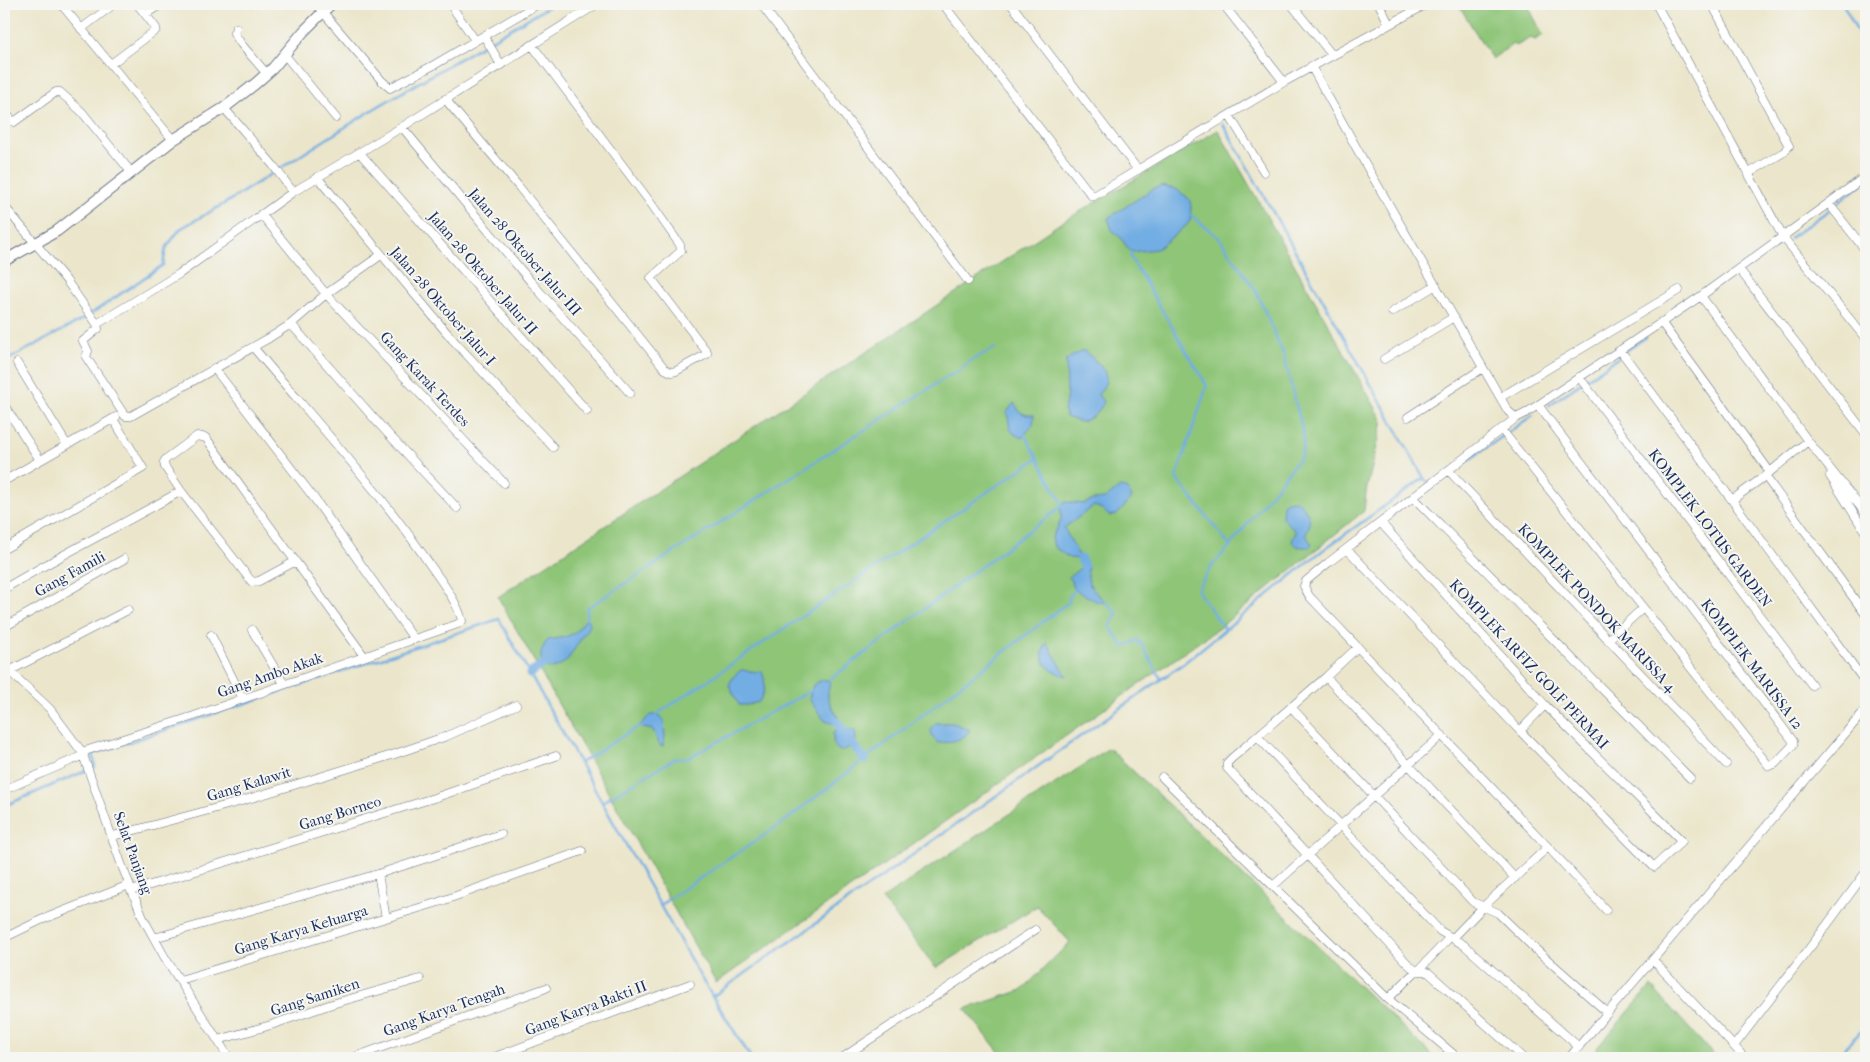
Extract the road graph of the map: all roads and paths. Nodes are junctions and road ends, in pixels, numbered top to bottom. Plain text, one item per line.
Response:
1 (61, 4) edge
2 (137, 4) edge
3 (162, 4) edge
4 (316, 4) edge
5 (331, 4) edge
6 (450, 4) edge
7 (538, 4) edge
8 (597, 4) edge
9 (761, 4) edge
10 (943, 4) edge
11 (1011, 4) edge
12 (1223, 4) edge
13 (1291, 4) edge
14 (1379, 4) edge
15 (1427, 4) edge
16 (1656, 4) edge
17 (1712, 4) edge
18 (110, 6) dead end
19 (323, 12) junction
20 (145, 14) junction
21 (1390, 24) junction
22 (236, 28) dead end
23 (81, 29) junction
24 (485, 38) junction
25 (475, 40) junction
26 (532, 45) junction
27 (284, 54) junction
28 (1332, 55) junction
29 (111, 64) junction
30 (501, 65) junction
31 (1311, 66) junction
32 (267, 74) junction
33 (1284, 82) junction
34 (445, 99) junction
35 (224, 108) junction
36 (4, 112) edge
37 (1228, 115) junction
38 (336, 118) dead end
39 (402, 127) junction
40 (173, 140) junction
41 (359, 152) junction
42 (1138, 170) junction
43 (131, 172) junction
44 (1264, 172) dead end
45 (1749, 173) junction
46 (1866, 176) edge
47 (317, 177) junction
48 (293, 192) junction
49 (1829, 204) junction
50 (4, 206) edge
51 (261, 214) junction
52 (1783, 237) junction
53 (35, 245) junction
54 (1866, 251) edge
55 (381, 255) junction
56 (4, 261) edge
57 (1739, 269) junction
58 (968, 281) dead end
59 (1436, 285) junction
60 (1680, 290) dead end
61 (326, 294) junction
62 (1701, 296) junction
63 (1392, 312) dead end
64 (1454, 317) junction
65 (95, 321) junction
66 (1661, 322) junction
67 (290, 324) junction
68 (1866, 339) edge
69 (253, 347) junction
70 (1620, 350) junction
71 (1384, 359) dead end
72 (17, 363) dead end
73 (214, 368) junction
74 (1483, 368) junction
75 (1579, 377) junction
76 (630, 393) dead end
77 (1501, 397) junction
78 (4, 405) edge
79 (1538, 405) junction
80 (587, 411) dead end
81 (122, 413) junction
82 (1408, 417) dead end
83 (1516, 418) junction
84 (113, 419) junction
85 (1502, 429) junction
86 (1866, 434) edge
87 (1808, 441) junction
88 (67, 444) junction
89 (553, 447) dead end
90 (40, 460) junction
91 (1449, 471) junction
92 (1768, 474) junction
93 (4, 481) edge
94 (504, 483) dead end
95 (181, 491) junction
96 (1414, 498) junction
97 (1732, 500) junction
98 (457, 508) dead end
99 (1866, 514) edge
100 (1381, 523) junction
101 (1866, 532) edge
102 (4, 549) edge
103 (1347, 549) junction
104 (124, 559) dead end
105 (294, 562) junction
106 (4, 589) edge
107 (1643, 608) junction
108 (128, 610) dead end
109 (1866, 615) edge
110 (4, 628) edge
111 (252, 630) dead end
112 (211, 635) dead end
113 (414, 639) junction
114 (1608, 640) junction
115 (1358, 647) junction
116 (364, 656) junction
117 (6, 669) edge
118 (1326, 677) junction
119 (284, 684) junction
120 (1866, 684) edge
121 (1812, 685) dead end
122 (243, 698) junction
123 (516, 705) dead end
124 (1544, 706) junction
125 (1291, 707) junction
126 (1866, 709) edge
127 (1520, 731) junction
128 (1442, 735) junction
129 (1256, 736) junction
130 (83, 753) junction
131 (556, 756) dead end
132 (1726, 764) dead end
133 (1409, 766) junction
134 (1162, 777) dead end
135 (1690, 778) dead end
136 (4, 790) edge
137 (1375, 795) junction
138 (1341, 826) junction
139 (501, 834) dead end
140 (113, 836) junction
141 (1548, 847) junction
142 (582, 852) dead end
143 (1308, 855) junction
144 (1866, 872) edge
145 (378, 874) junction
146 (1515, 878) junction
147 (1273, 886) junction
148 (130, 888) junction
149 (1484, 906) junction
150 (1606, 910) dead end
151 (386, 918) junction
152 (1036, 930) dead end
153 (4, 938) edge
154 (154, 938) junction
155 (1452, 938) junction
156 (1653, 960) junction
157 (1417, 971) junction
158 (420, 979) dead end
159 (180, 980) junction
160 (690, 984) dead end
161 (546, 988) dead end
162 (1388, 999) junction
163 (1608, 1013) junction
164 (218, 1040) junction
165 (1734, 1046) junction
166 (1578, 1047) junction
167 (230, 1058) edge
168 (352, 1058) edge
169 (492, 1058) edge
170 (842, 1058) edge
171 (1458, 1058) edge
172 (1523, 1058) edge
173 (1569, 1058) edge
174 (1745, 1058) edge

1 - 23 street
2 - 20 street
3 - 20 street
4 - 19 street
5 - 19 street
6 - 25 street
7 - 24 street
8 - 26 street
9 - 58 street
10 - 42 street
11 - 42 street
12 - 33 street
13 - 28 street
14 - 21 street
15 - 21 street
16 - 45 street
17 - 45 street
18 - 23 street
19 - 25 street
19 - 27 street
20 - 29 street
21 - 28 street
22 - 32 street
23 - 29 street
24 - 25 street
24 - 30 street
26 - 30 street
26 - 34 street
27 - 32 street
27 - 38 street
28 - 31 street
29 - 40 street
30 - 34 street
31 - 33 street
31 - 59 street
32 - 35 street
33 - 37 street
34 - 39 street
35 - 40 street
35 - 48 street
36 - 43 street
37 - 42 street
37 - 44 street
39 - 41 street
39 - 76 street, Jalan 28 Oktober Jalur III
40 - 43 street
41 - 47 street
41 - 80 street, Jalan 28 Oktober Jalur II
43 - 53 street
45 - 52 street
46 - 49 street
47 - 48 street
47 - 55 street, Jalan 28 Oktober Jalur I
48 - 51 street
49 - 52 street
49 - 54 street
50 - 53 street
51 - 61 street, Gang Karak Terdes
51 - 65 street
52 - 57 street
52 - 68 street
53 - 56 street
53 - 65 street
55 - 61 street
55 - 89 street, Jalan 28 Oktober Jalur I
57 - 62 street
57 - 86 street
59 - 63 street
59 - 64 street
60 - 77 street
61 - 67 street
61 - 94 street, Gang Karak Terdes
62 - 66 street
62 - 87 street
64 - 71 street
64 - 74 street
65 - 81 street
66 - 70 street
66 - 92 street
67 - 69 street
67 - 98 street
69 - 73 street
69 - 113 street, Gang Ambo Akak
70 - 75 street
70 - 97 street
72 - 88 street
73 - 81 street
73 - 113 street
74 - 77 street
74 - 82 street
75 - 79 street
75 - 121 street, KOMPLEK LOTUS GARDEN
77 - 83 street
78 - 90 street
79 - 83 street
79 - 107 street, KOMPLEK MARISSA 12
81 - 84 street
83 - 85 street
84 - 88 street
84 - 102 street
85 - 91 street
85 - 107 street, KOMPLEK MARISSA 12
87 - 92 street
87 - 99 street
87 - 101 street
88 - 90 street
90 - 93 street
91 - 96 street
91 - 114 street, KOMPLEK PONDOK MARISSA 4
92 - 97 street
92 - 109 street
95 - 105 street
95 - 105 street
95 - 106 street
96 - 100 street
96 - 135 street
97 - 120 street
100 - 103 street
100 - 124 street, KOMPLEK ARFIZ GOLF PERMAI
103 - 115 street
103 - 127 street
104 - 110 street, Gang Famili
105 - 116 street
107 - 114 street
108 - 117 street
111 - 119 street
112 - 122 street
113 - 116 street, Gang Ambo Akak
114 - 132 street, KOMPLEK PONDOK MARISSA 4
115 - 118 street
115 - 128 street
116 - 119 street, Gang Ambo Akak
117 - 130 street, Selat Panjang
118 - 125 street
118 - 133 street
119 - 122 street, Gang Ambo Akak
122 - 130 street, Gang Ambo Akak
123 - 140 street, Gang Kalawit
124 - 127 street
124 - 127 street, KOMPLEK ARFIZ GOLF PERMAI
125 - 129 street
125 - 137 street
126 - 156 street
128 - 133 street
128 - 141 street
129 - 138 street
129 - 143 street
130 - 136 street, Gang Ambo Akak
130 - 140 street, Selat Panjang
131 - 148 street, Gang Borneo
133 - 137 street
133 - 146 street
134 - 147 street
137 - 138 street
137 - 149 street
138 - 143 street
138 - 155 street
139 - 145 street
140 - 148 street, Selat Panjang
141 - 146 street
141 - 150 street
142 - 151 street
143 - 147 street
143 - 157 street
144 - 165 street
145 - 151 street, Gang Karya Keluarga
145 - 154 street
146 - 149 street
147 - 162 street
148 - 153 street, Gang Borneo
148 - 154 street, Selat Panjang
149 - 155 street
149 - 163 street
151 - 159 street, Gang Karya Keluarga
152 - 170 street
154 - 159 street, Selat Panjang
155 - 157 street
155 - 166 street
156 - 163 street
156 - 165 street
157 - 162 street
157 - 172 street
158 - 164 street, Gang Samiken
159 - 164 street, Selat Panjang
160 - 169 street, Gang Karya Bakti II
161 - 168 street, Gang Karya Tengah
162 - 171 street
163 - 166 street
164 - 167 street, Selat Panjang
165 - 174 street
166 - 173 street

